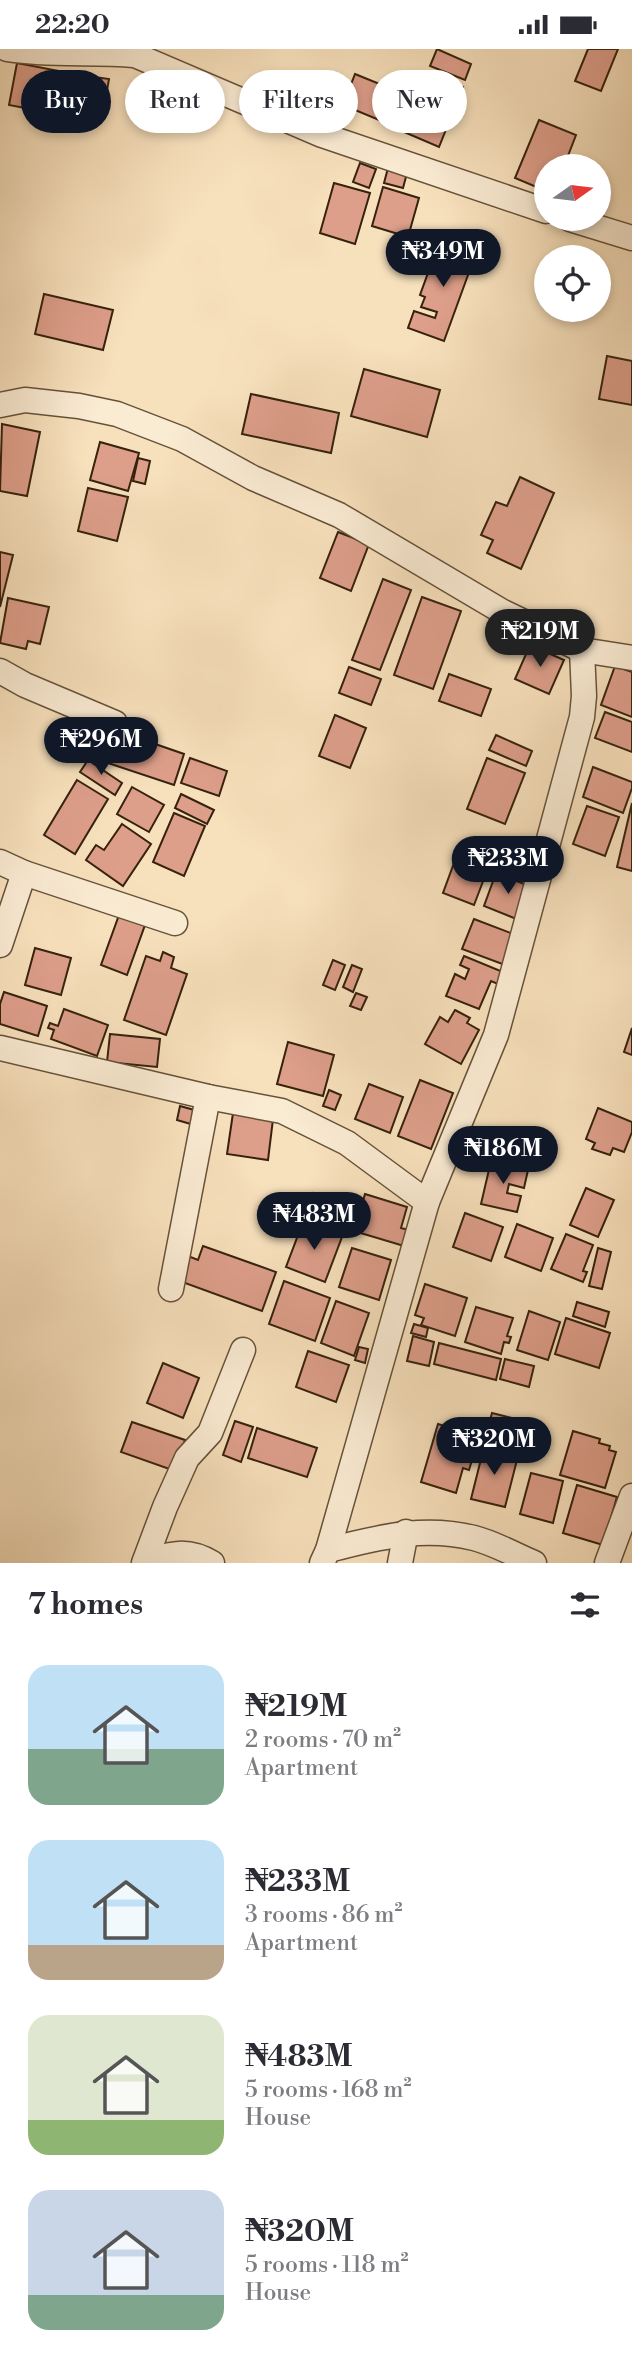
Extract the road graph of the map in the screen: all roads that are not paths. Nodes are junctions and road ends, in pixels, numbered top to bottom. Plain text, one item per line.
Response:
1 (7, 49) edge
2 (534, 207) edge
3 (609, 231) edge
4 (632, 238) edge
5 (0, 405) edge
6 (582, 650) junction
7 (632, 658) edge
8 (0, 671) edge
9 (115, 723) dead end
10 (0, 862) edge
11 (24, 873) junction
12 (175, 923) dead end
13 (0, 945) edge
14 (0, 1048) edge
15 (208, 1097) junction
16 (426, 1202) junction
17 (171, 1289) dead end
18 (243, 1350) dead end
19 (632, 1496) edge
20 (406, 1532) junction
21 (325, 1556) edge
22 (145, 1562) edge
23 (212, 1563) edge
24 (400, 1563) edge
25 (534, 1563) edge
26 (607, 1563) edge

1 - 2 street
3 - 4 street
5 - 6 street
6 - 7 street
6 - 16 street
8 - 9 street
10 - 11 street
11 - 12 street
11 - 13 street
14 - 15 street
15 - 16 street
15 - 17 street
16 - 21 street
18 - 22 street
19 - 26 street
20 - 21 street
20 - 24 street
20 - 25 street
22 - 23 street

